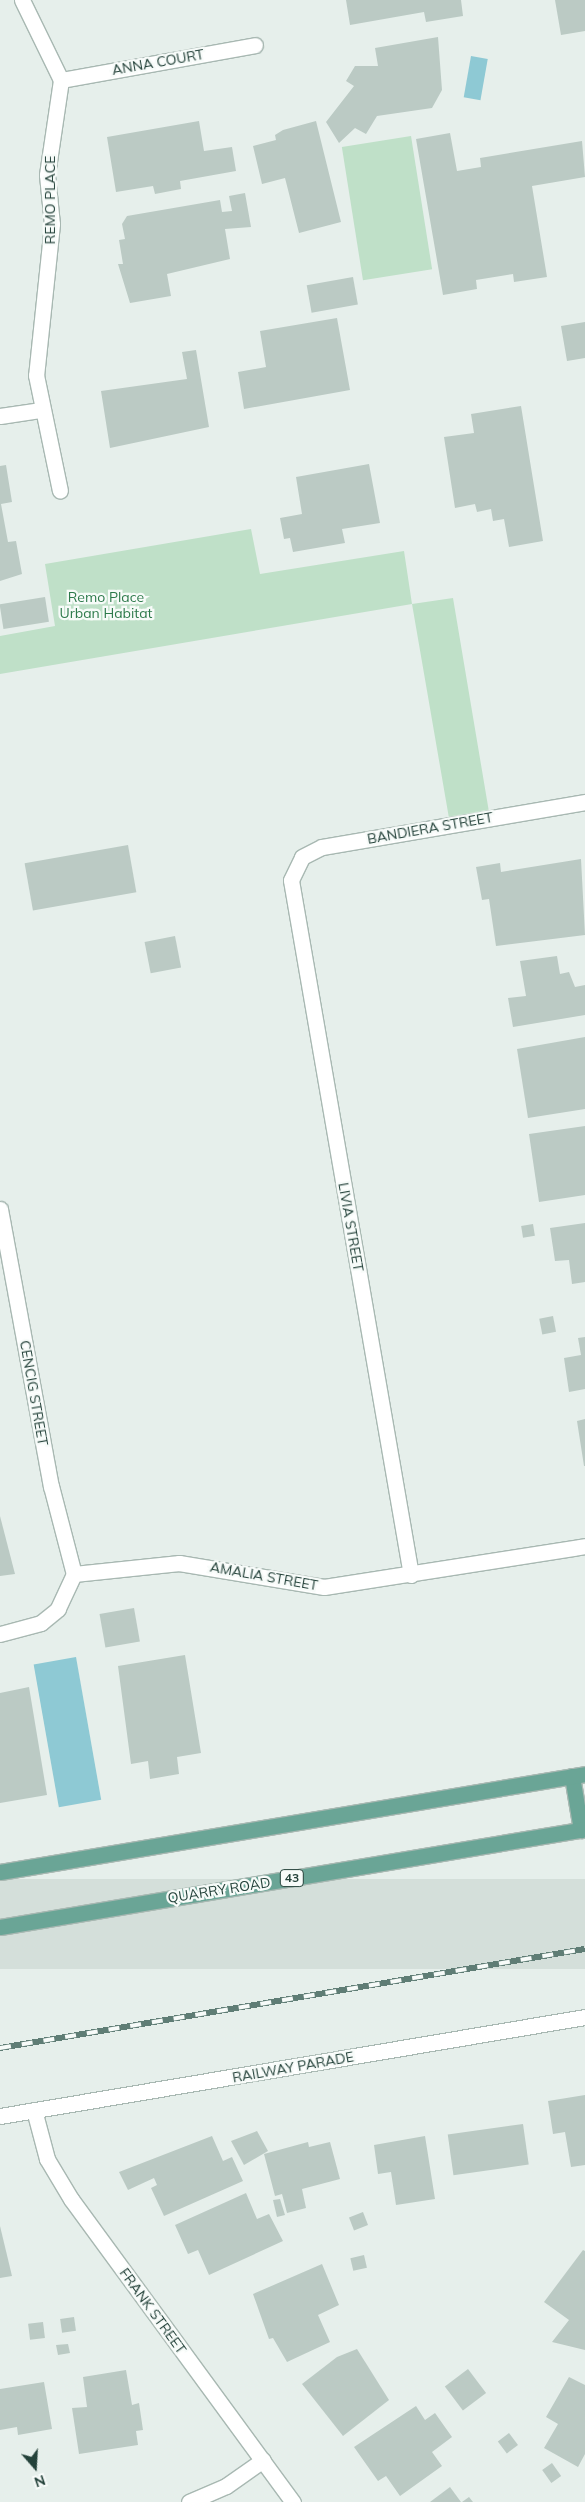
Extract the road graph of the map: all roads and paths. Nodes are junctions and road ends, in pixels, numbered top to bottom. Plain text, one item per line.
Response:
1 (22, 0) edge
2 (255, 45) dead end
3 (61, 80) junction
4 (40, 410) junction
5 (0, 416) edge
6 (60, 491) dead end
7 (585, 802) edge
8 (291, 880) joint
9 (0, 1209) edge
10 (585, 1546) edge
11 (74, 1574) junction
12 (411, 1575) junction
13 (0, 1634) edge
14 (578, 1775) edge
15 (583, 1829) edge
16 (0, 1872) edge
17 (0, 1927) edge
18 (585, 2018) edge
19 (34, 2110) junction
20 (0, 2116) edge
21 (263, 2460) junction
22 (189, 2502) edge
23 (294, 2502) edge

1 - 3 street
2 - 3 street, ANNA COURT
3 - 4 street, REMO PLACE
4 - 5 street
4 - 6 street, REMO PLACE
7 - 8 street, BANDIERA STREET
8 - 12 street, LIVIA STREET
9 - 11 street, CENCIG STREET
10 - 12 street, AMALIA STREET
11 - 12 street, AMALIA STREET
11 - 13 street
14 - 15 main road
14 - 16 main road
15 - 17 main road, QUARRY ROAD / 43
18 - 19 street, RAILWAY PARADE
19 - 20 street, RAILWAY PARADE
19 - 21 street, FRANK STREET
21 - 22 street
21 - 23 street, FRANK STREET

